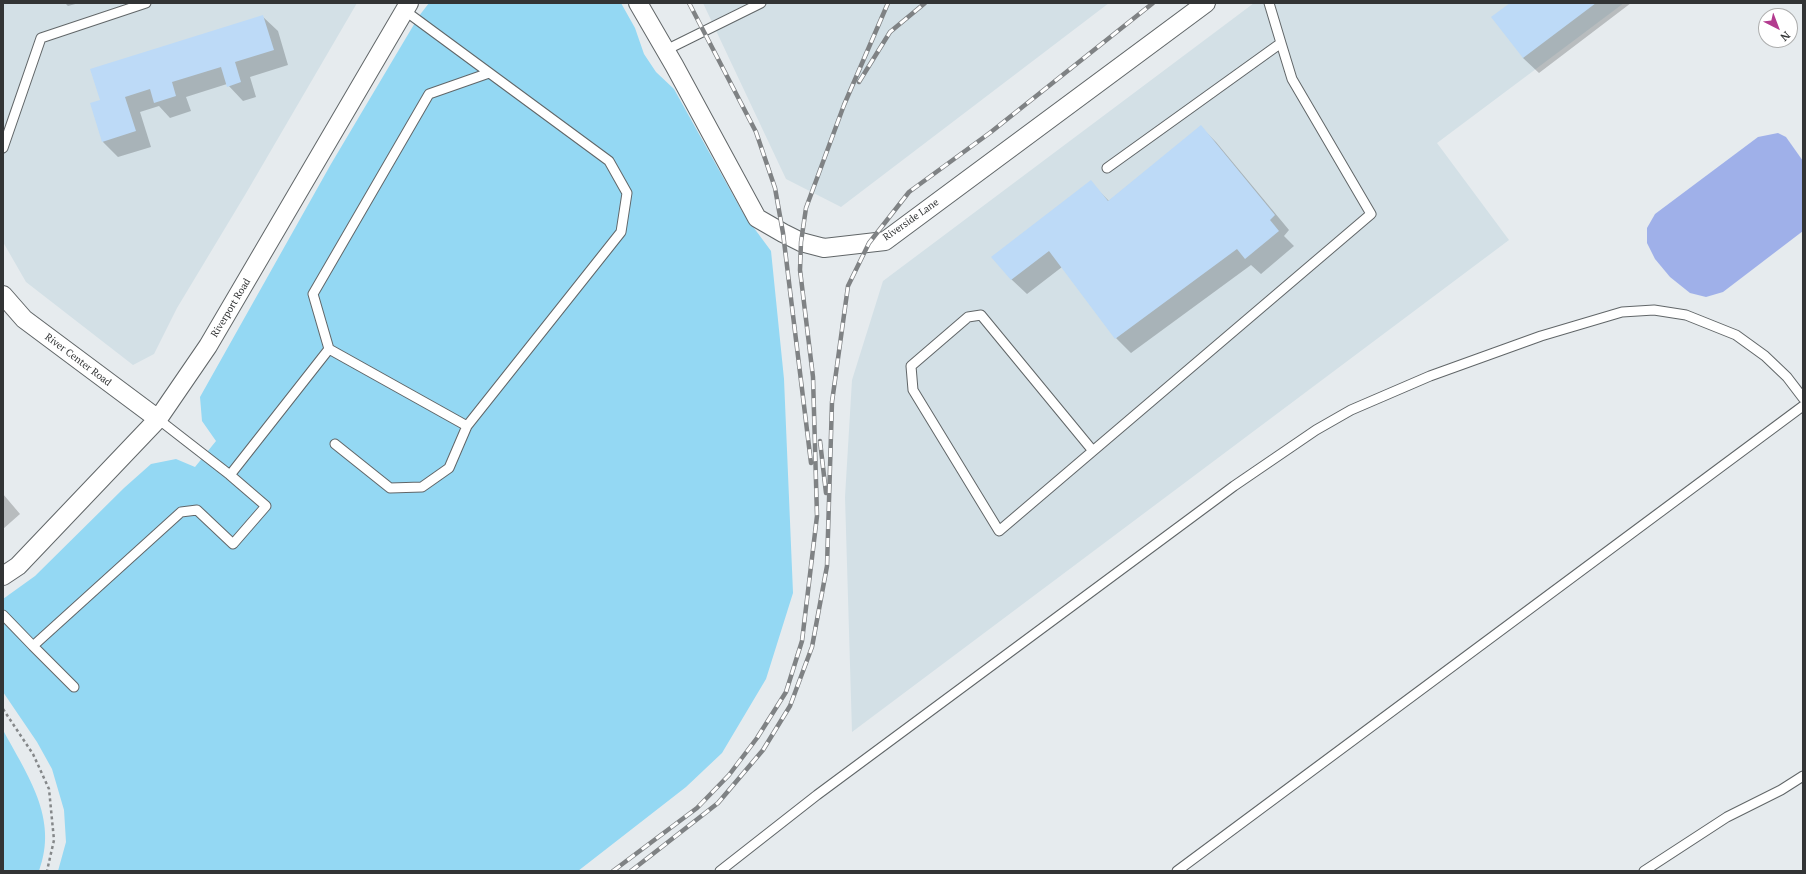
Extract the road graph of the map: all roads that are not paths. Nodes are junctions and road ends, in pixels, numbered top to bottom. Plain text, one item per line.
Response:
1 (146, 3) edge
2 (638, 3) edge
3 (761, 3) edge
4 (1206, 3) edge
5 (1269, 3) edge
6 (407, 7) edge
7 (744, 7) edge
8 (1281, 43) junction
9 (666, 50) junction
10 (489, 73) junction
11 (3, 148) edge
12 (1107, 168) dead end
13 (3, 295) edge
14 (328, 349) junction
15 (1803, 398) edge
16 (1803, 406) edge
17 (158, 419) junction
18 (467, 426) junction
19 (335, 444) dead end
20 (1093, 451) junction
21 (230, 475) junction
22 (3, 576) edge
23 (3, 615) edge
24 (33, 646) junction
25 (74, 687) dead end
26 (1803, 776) edge
27 (720, 871) edge
28 (1177, 871) edge
29 (1644, 871) edge

1 - 11 lane
2 - 9 street, Riverside Lane
3 - 7 lane
4 - 9 street, Riverside Lane
5 - 8 lane
6 - 10 lane
6 - 17 street, Riverport Road
7 - 9 lane
8 - 12 lane
8 - 20 lane
10 - 14 lane
10 - 18 lane
13 - 17 street, River Center Road
14 - 18 lane
14 - 21 lane
15 - 27 lane
16 - 28 lane
17 - 21 lane
17 - 22 street, Riverport Road
18 - 19 lane
20 - 20 lane
21 - 24 lane
23 - 24 lane
24 - 25 lane
26 - 29 lane

